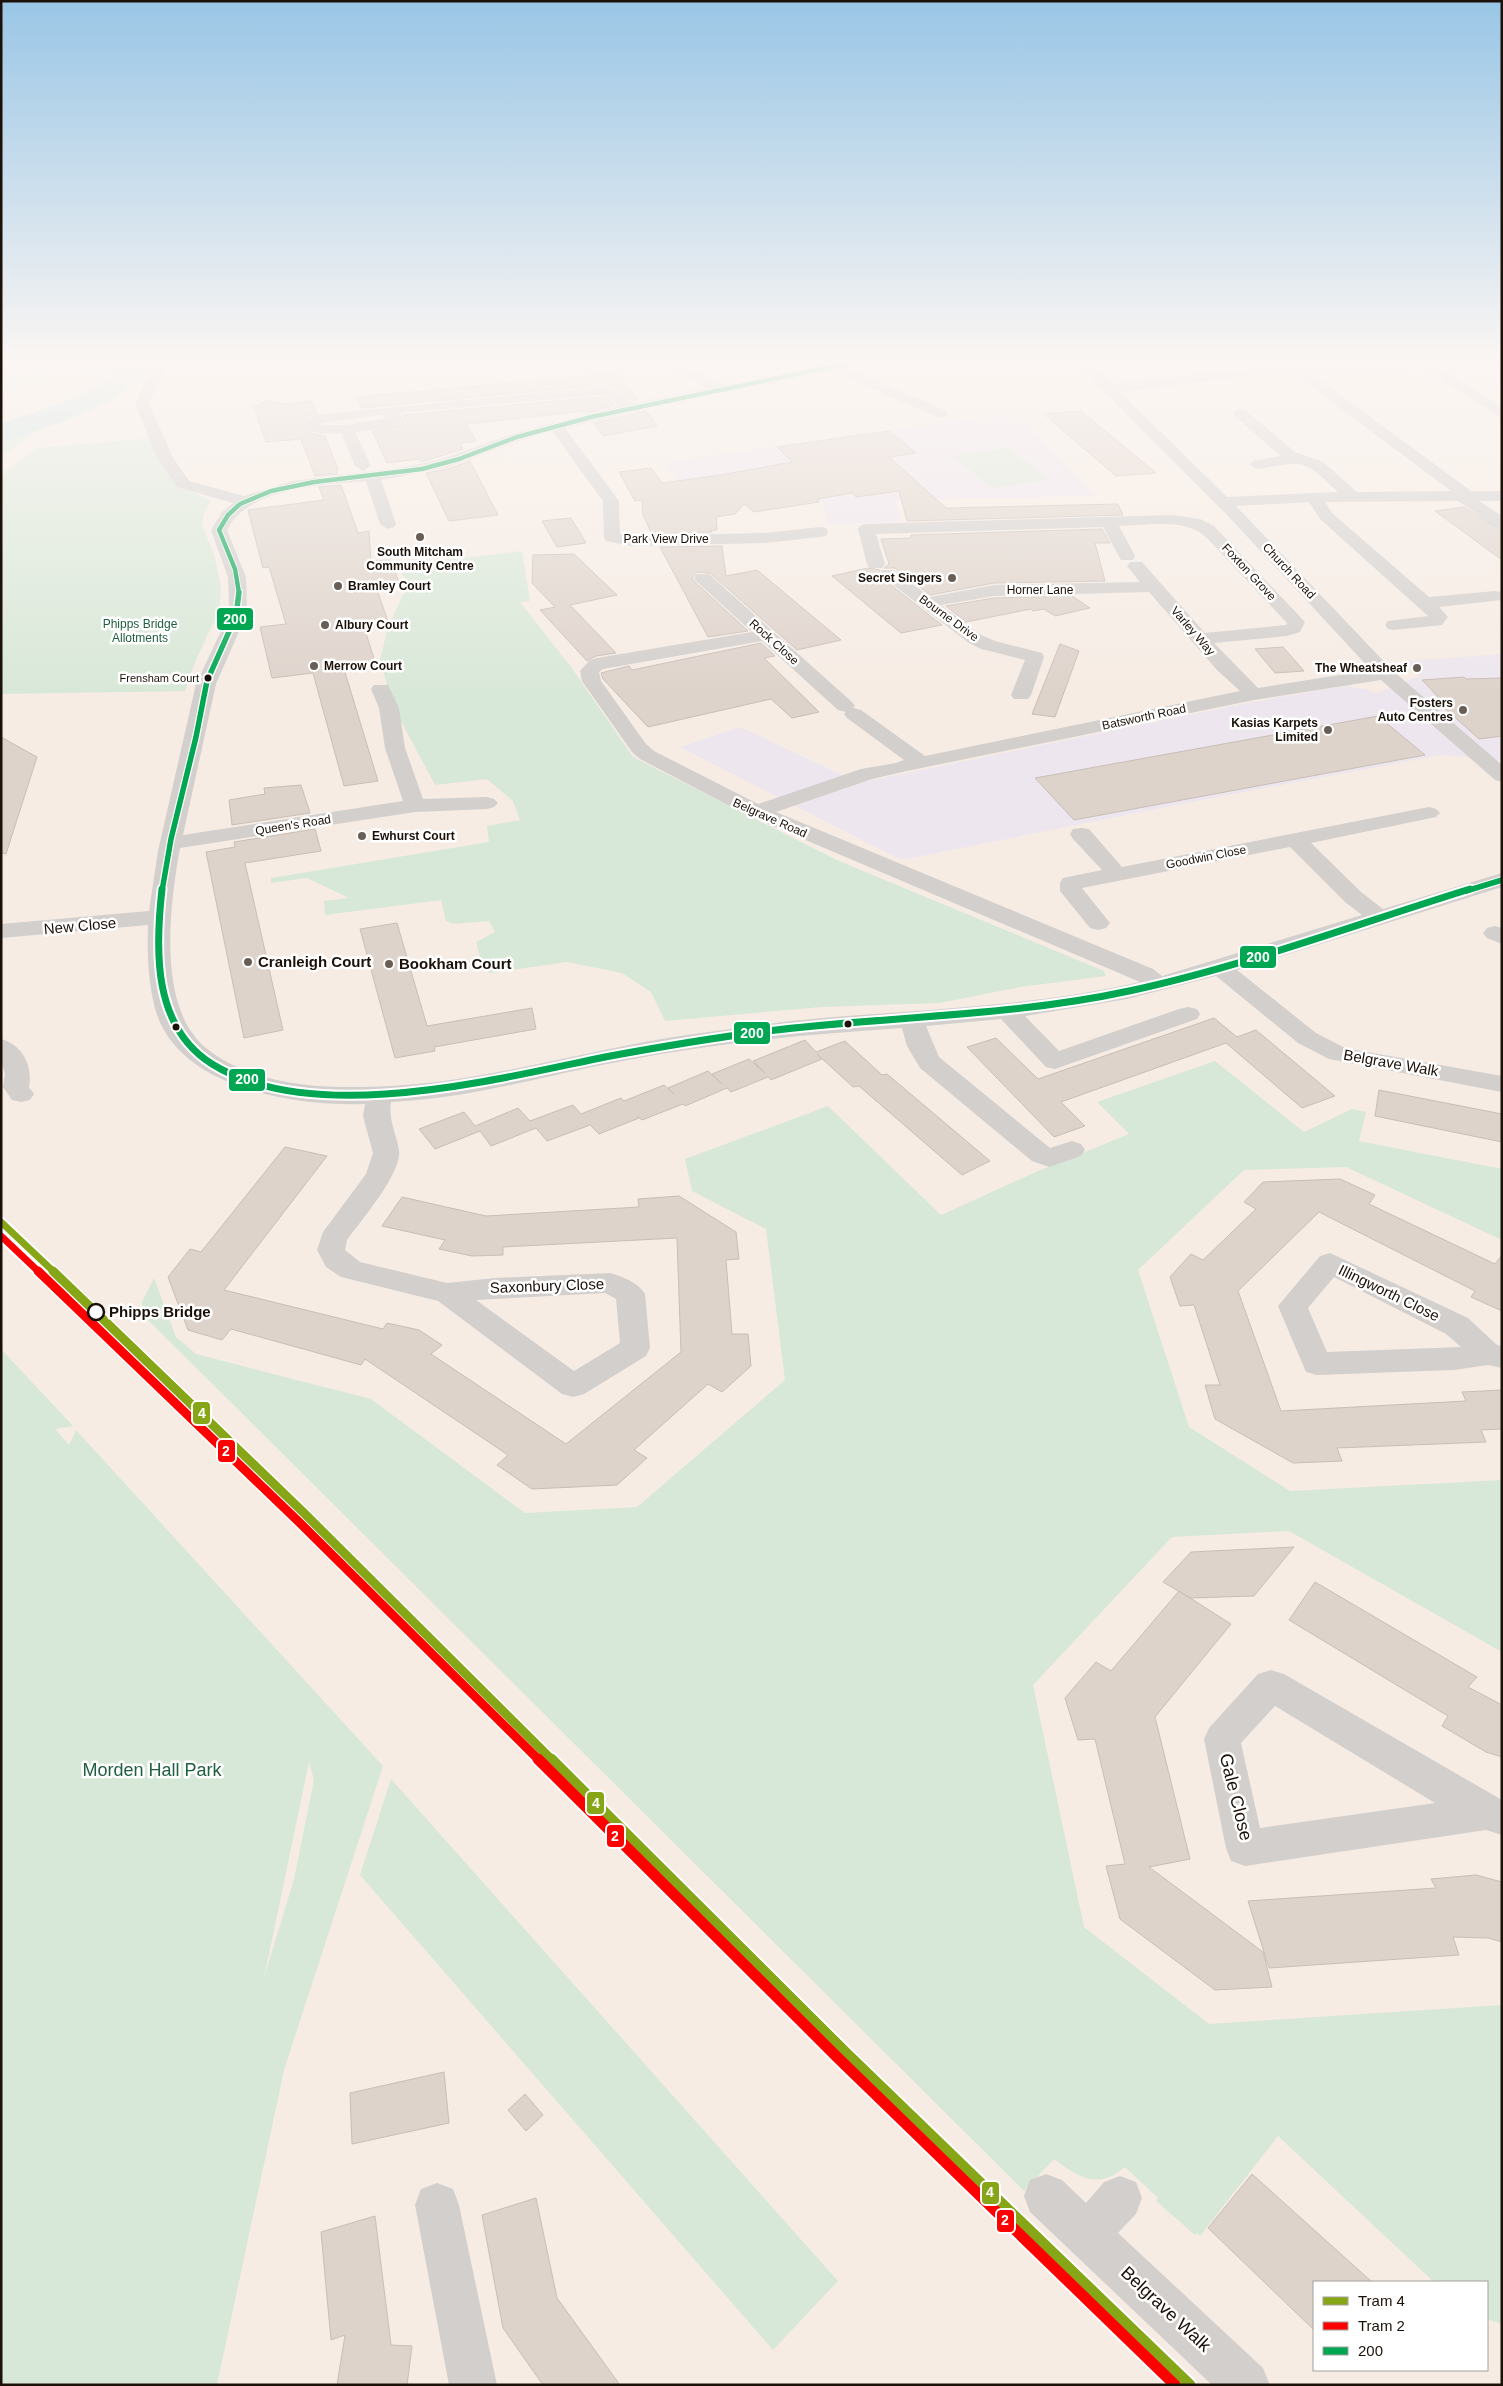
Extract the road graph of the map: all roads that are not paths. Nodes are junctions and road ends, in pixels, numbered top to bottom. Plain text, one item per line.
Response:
1 (174, 471) edge
2 (366, 471) edge
3 (368, 471) edge
4 (589, 471) edge
5 (1191, 471) edge
6 (1325, 471) edge
7 (1433, 471) edge
8 (1466, 496) junction
9 (1502, 496) edge
10 (1314, 497) junction
11 (1353, 497) junction
12 (245, 501) junction
13 (1222, 502) junction
14 (1108, 522) junction
15 (388, 524) dead end
16 (1502, 524) edge
17 (820, 532) dead end
18 (882, 569) joint
19 (702, 578) dead end
20 (1154, 586) junction
21 (1495, 596) dead end
22 (927, 602) junction
23 (1425, 603) junction
24 (1394, 624) dead end
25 (765, 635) junction
26 (1201, 639) junction
27 (1385, 674) junction
28 (381, 689) dead end
29 (1254, 694) junction
30 (1021, 695) dead end
31 (906, 766) junction
32 (1502, 776) edge
33 (487, 803) dead end
34 (415, 806) junction
35 (756, 812) junction
36 (1429, 813) dead end
37 (1081, 834) dead end
38 (1295, 840) junction
39 (171, 843) junction
40 (1116, 874) junction
41 (1502, 880) edge
42 (158, 917) junction
43 (1379, 917) junction
44 (1098, 922) dead end
45 (1, 931) edge
46 (1219, 967) junction
47 (1157, 985) junction
48 (1007, 1012) junction
49 (1188, 1014) dead end
50 (912, 1020) junction
51 (1, 1047) edge
52 (1502, 1084) edge
53 (21, 1094) dead end
54 (379, 1095) junction
55 (1072, 1150) dead end
56 (447, 1293) junction
57 (1495, 1355) edge
58 (1494, 1815) edge
59 (1046, 2196) dead end
60 (1120, 2198) dead end
61 (437, 2204) dead end
62 (1087, 2234) junction
63 (473, 2385) edge
64 (1246, 2385) edge

1 - 12 street
2 - 12 street
3 - 15 street
4 - 17 street, Park View Drive
5 - 13 street, Church Road
6 - 11 street
7 - 8 street
8 - 9 street
8 - 11 street
8 - 16 street
10 - 11 street
10 - 13 street
10 - 23 street
12 - 39 street
13 - 27 street, Church Road
14 - 18 street, Foxton Grove
14 - 20 street, Varley Way
14 - 26 street, Foxton Grove
18 - 22 street, Bourne Drive
19 - 25 street, Rock Close
20 - 22 street, Horner Lane
20 - 26 street, Varley Way
21 - 23 street
22 - 30 street, Bourne Drive
23 - 24 street
25 - 31 street, Rock Close
25 - 35 street, Belgrave Road
26 - 29 street, Varley Way
27 - 29 street, Batsworth Road
27 - 32 street, Church Road
28 - 34 street
29 - 31 street, Batsworth Road
31 - 35 street, Batsworth Road
33 - 34 street, Queen's Road
34 - 39 street, Queen's Road
35 - 47 street, Belgrave Road
36 - 38 street, Goodwin Close
37 - 40 street
38 - 40 street, Goodwin Close
38 - 43 street
39 - 42 street
40 - 44 street, Goodwin Close
41 - 43 street
42 - 45 street, New Close
42 - 54 street
43 - 46 street
46 - 47 street
46 - 52 street, Belgrave Walk
47 - 48 street
48 - 49 street
48 - 50 street
50 - 54 street
50 - 55 street
51 - 53 street
54 - 56 street, Saxonbury Close
56 - 56 street, Saxonbury Close
57 - 57 street, Illingworth Close
58 - 58 street, Gale Close
59 - 62 street, Belgrave Walk
60 - 62 street
61 - 63 street
62 - 64 street, Belgrave Walk

